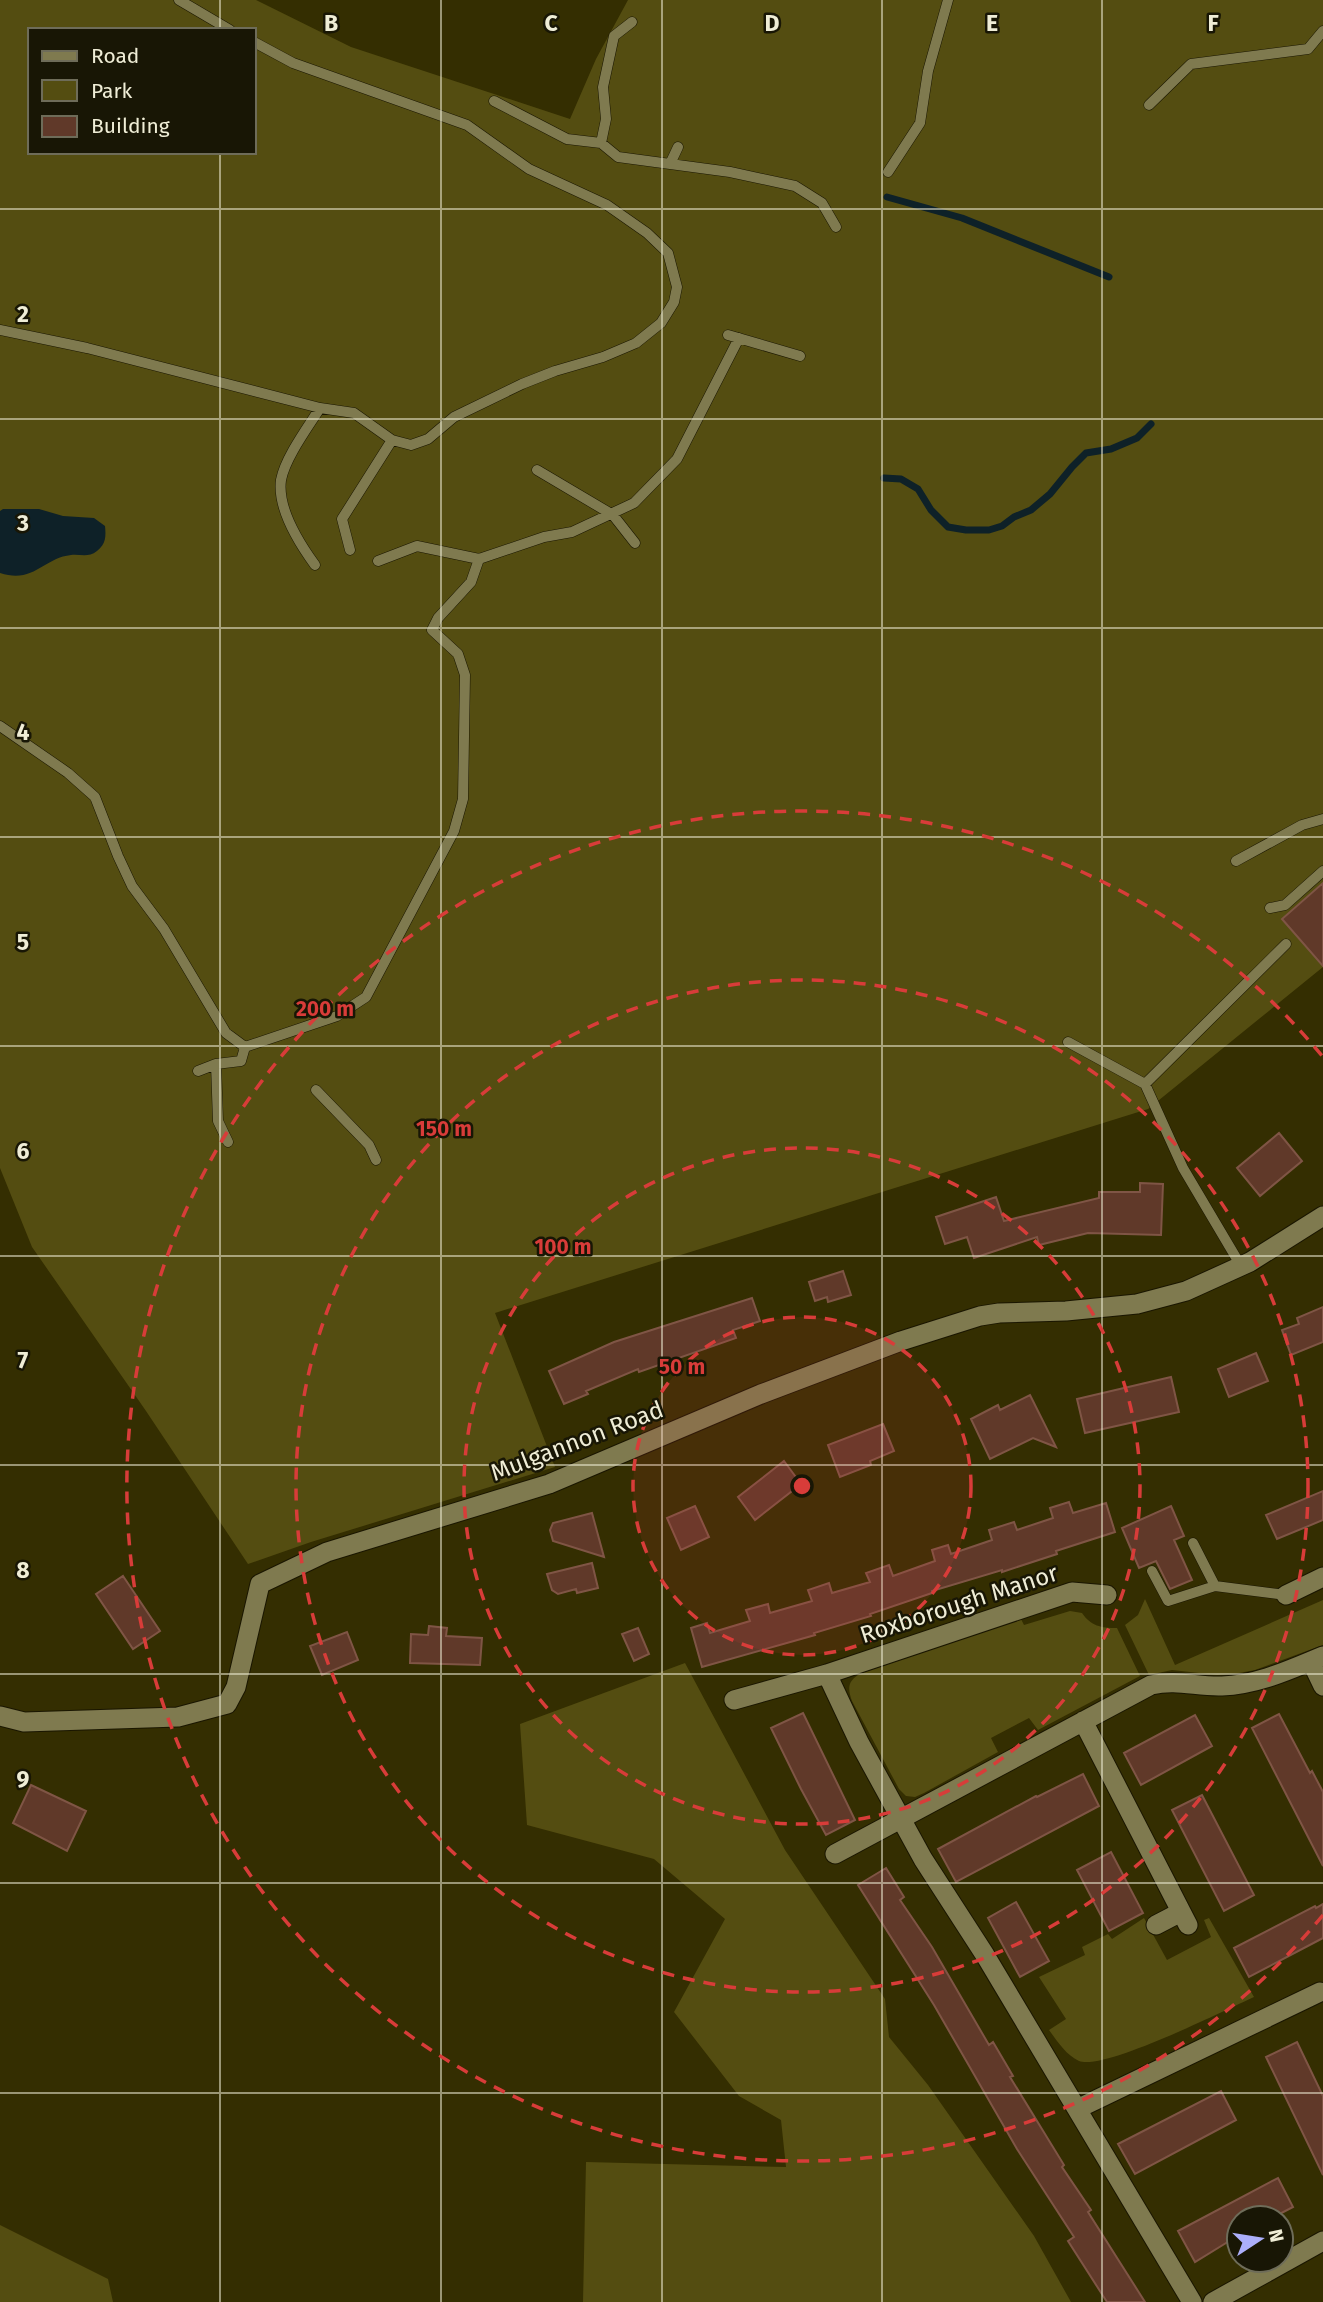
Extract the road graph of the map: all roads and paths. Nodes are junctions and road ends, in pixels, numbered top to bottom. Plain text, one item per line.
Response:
1 (179, 0) edge
2 (948, 0) edge
3 (632, 22) dead end
4 (227, 28) edge
5 (1323, 31) edge
6 (256, 43) edge
7 (494, 101) dead end
8 (1149, 105) dead end
9 (601, 143) junction
10 (678, 147) dead end
11 (670, 164) junction
12 (888, 172) dead end
13 (836, 227) dead end
14 (0, 330) edge
15 (727, 335) dead end
16 (738, 338) junction
17 (800, 356) dead end
18 (320, 408) junction
19 (391, 440) junction
20 (537, 470) dead end
21 (612, 515) junction
22 (635, 543) dead end
23 (350, 550) dead end
24 (479, 559) junction
25 (378, 561) dead end
26 (315, 565) dead end
27 (0, 726) edge
28 (1323, 819) edge
29 (1236, 861) dead end
30 (1323, 871) edge
31 (1270, 908) dead end
32 (1286, 944) dead end
33 (1068, 1042) dead end
34 (245, 1047) junction
35 (216, 1064) junction
36 (198, 1071) dead end
37 (1145, 1084) junction
38 (316, 1090) dead end
39 (228, 1142) dead end
40 (376, 1160) dead end
41 (1323, 1216) edge
42 (1241, 1266) junction
43 (1193, 1543) dead end
44 (1152, 1571) dead end
45 (1323, 1577) edge
46 (1215, 1586) junction
47 (1107, 1595) dead end
48 (1286, 1595) joint
49 (1317, 1658) edge
50 (827, 1674) junction
51 (1323, 1685) edge
52 (734, 1700) dead end
53 (0, 1716) edge
54 (1083, 1721) junction
55 (902, 1819) junction
56 (835, 1854) dead end
57 (1156, 1925) dead end
58 (1322, 1994) edge
59 (1077, 2109) junction
60 (1323, 2241) edge
61 (1192, 2302) edge
62 (1213, 2302) edge

1 - 4 lane
2 - 12 lane
3 - 9 lane
5 - 8 lane
6 - 19 lane
7 - 9 lane
9 - 11 lane
10 - 11 lane
11 - 13 lane
14 - 18 lane
15 - 16 lane
16 - 17 lane
16 - 21 lane
18 - 19 lane
18 - 26 lane
19 - 23 lane
20 - 21 lane
21 - 22 lane
21 - 24 lane
24 - 25 lane
24 - 34 lane
27 - 34 lane
28 - 29 lane
30 - 31 lane
32 - 37 lane
33 - 37 lane
34 - 35 lane
35 - 36 lane
35 - 39 lane
37 - 42 lane
38 - 40 lane
41 - 42 street, Mulgannon Road
42 - 53 street, Mulgannon Road
43 - 46 lane
44 - 46 lane
45 - 48 street
46 - 48 lane
47 - 50 street, Roxborough Manor
49 - 51 street
49 - 54 street
50 - 52 street, Roxborough Manor
50 - 55 street
54 - 55 street
54 - 57 street
55 - 56 street
55 - 59 street
58 - 59 street
59 - 61 street
60 - 62 street

